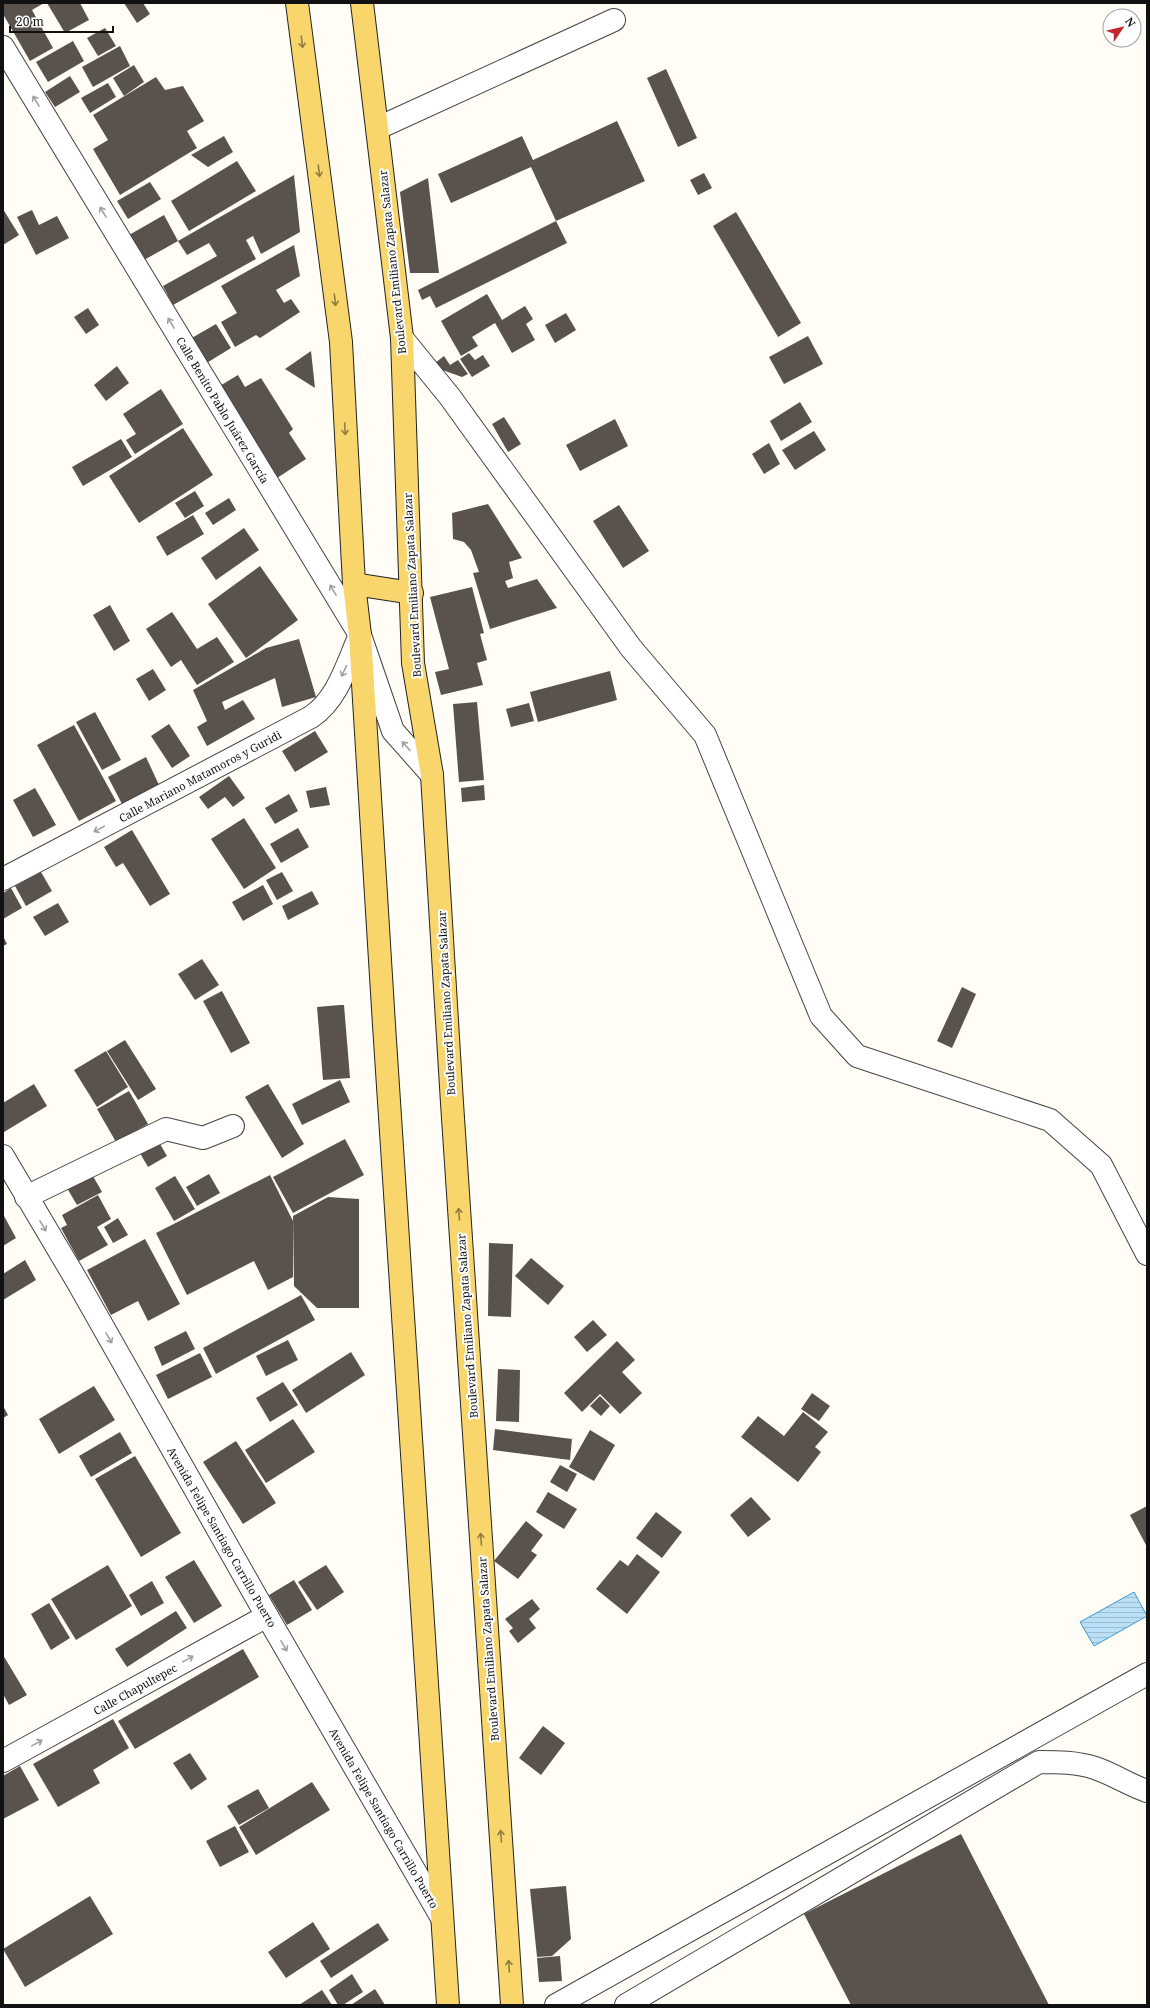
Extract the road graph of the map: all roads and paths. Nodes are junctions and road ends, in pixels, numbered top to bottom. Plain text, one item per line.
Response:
1 (297, 3) edge
2 (362, 3) edge
3 (614, 20) dead end
4 (3, 47) edge
5 (378, 128) junction
6 (402, 338) junction
7 (354, 584) junction
8 (412, 593) junction
9 (360, 635) junction
10 (432, 775) junction
11 (3, 879) edge
12 (233, 1126) dead end
13 (3, 1156) edge
14 (26, 1197) junction
15 (1147, 1254) edge
16 (266, 1616) junction
17 (1147, 1674) edge
18 (3, 1761) edge
19 (1147, 1791) edge
20 (442, 1918) junction
21 (448, 2005) edge
22 (512, 2005) edge
23 (556, 2005) edge
24 (626, 2005) edge

1 -> 7 main road
2 - 5 main road, Boulevard Emiliano Zapata Salazar
3 - 5 street
9 -> 4 street, Calle Benito Pablo Juárez García
5 - 6 main road, Boulevard Emiliano Zapata Salazar
6 - 8 main road, Boulevard Emiliano Zapata Salazar
6 - 15 street
7 - 8 main road
7 - 9 main road
8 - 10 main road, Boulevard Emiliano Zapata Salazar
10 -> 9 street, Calle Benito Pablo Juárez García
9 -> 11 street, Calle Mariano Matamoros y Guridi
9 - 20 main road
22 -> 10 main road, Boulevard Emiliano Zapata Salazar
12 - 14 street
13 - 14 street, Avenida Felipe Santiago Carrillo Puerto
14 -> 16 street, Avenida Felipe Santiago Carrillo Puerto
18 -> 16 street, Calle Chapultepec
16 -> 20 street, Avenida Felipe Santiago Carrillo Puerto
17 - 23 street
19 - 24 street
20 - 21 main road

